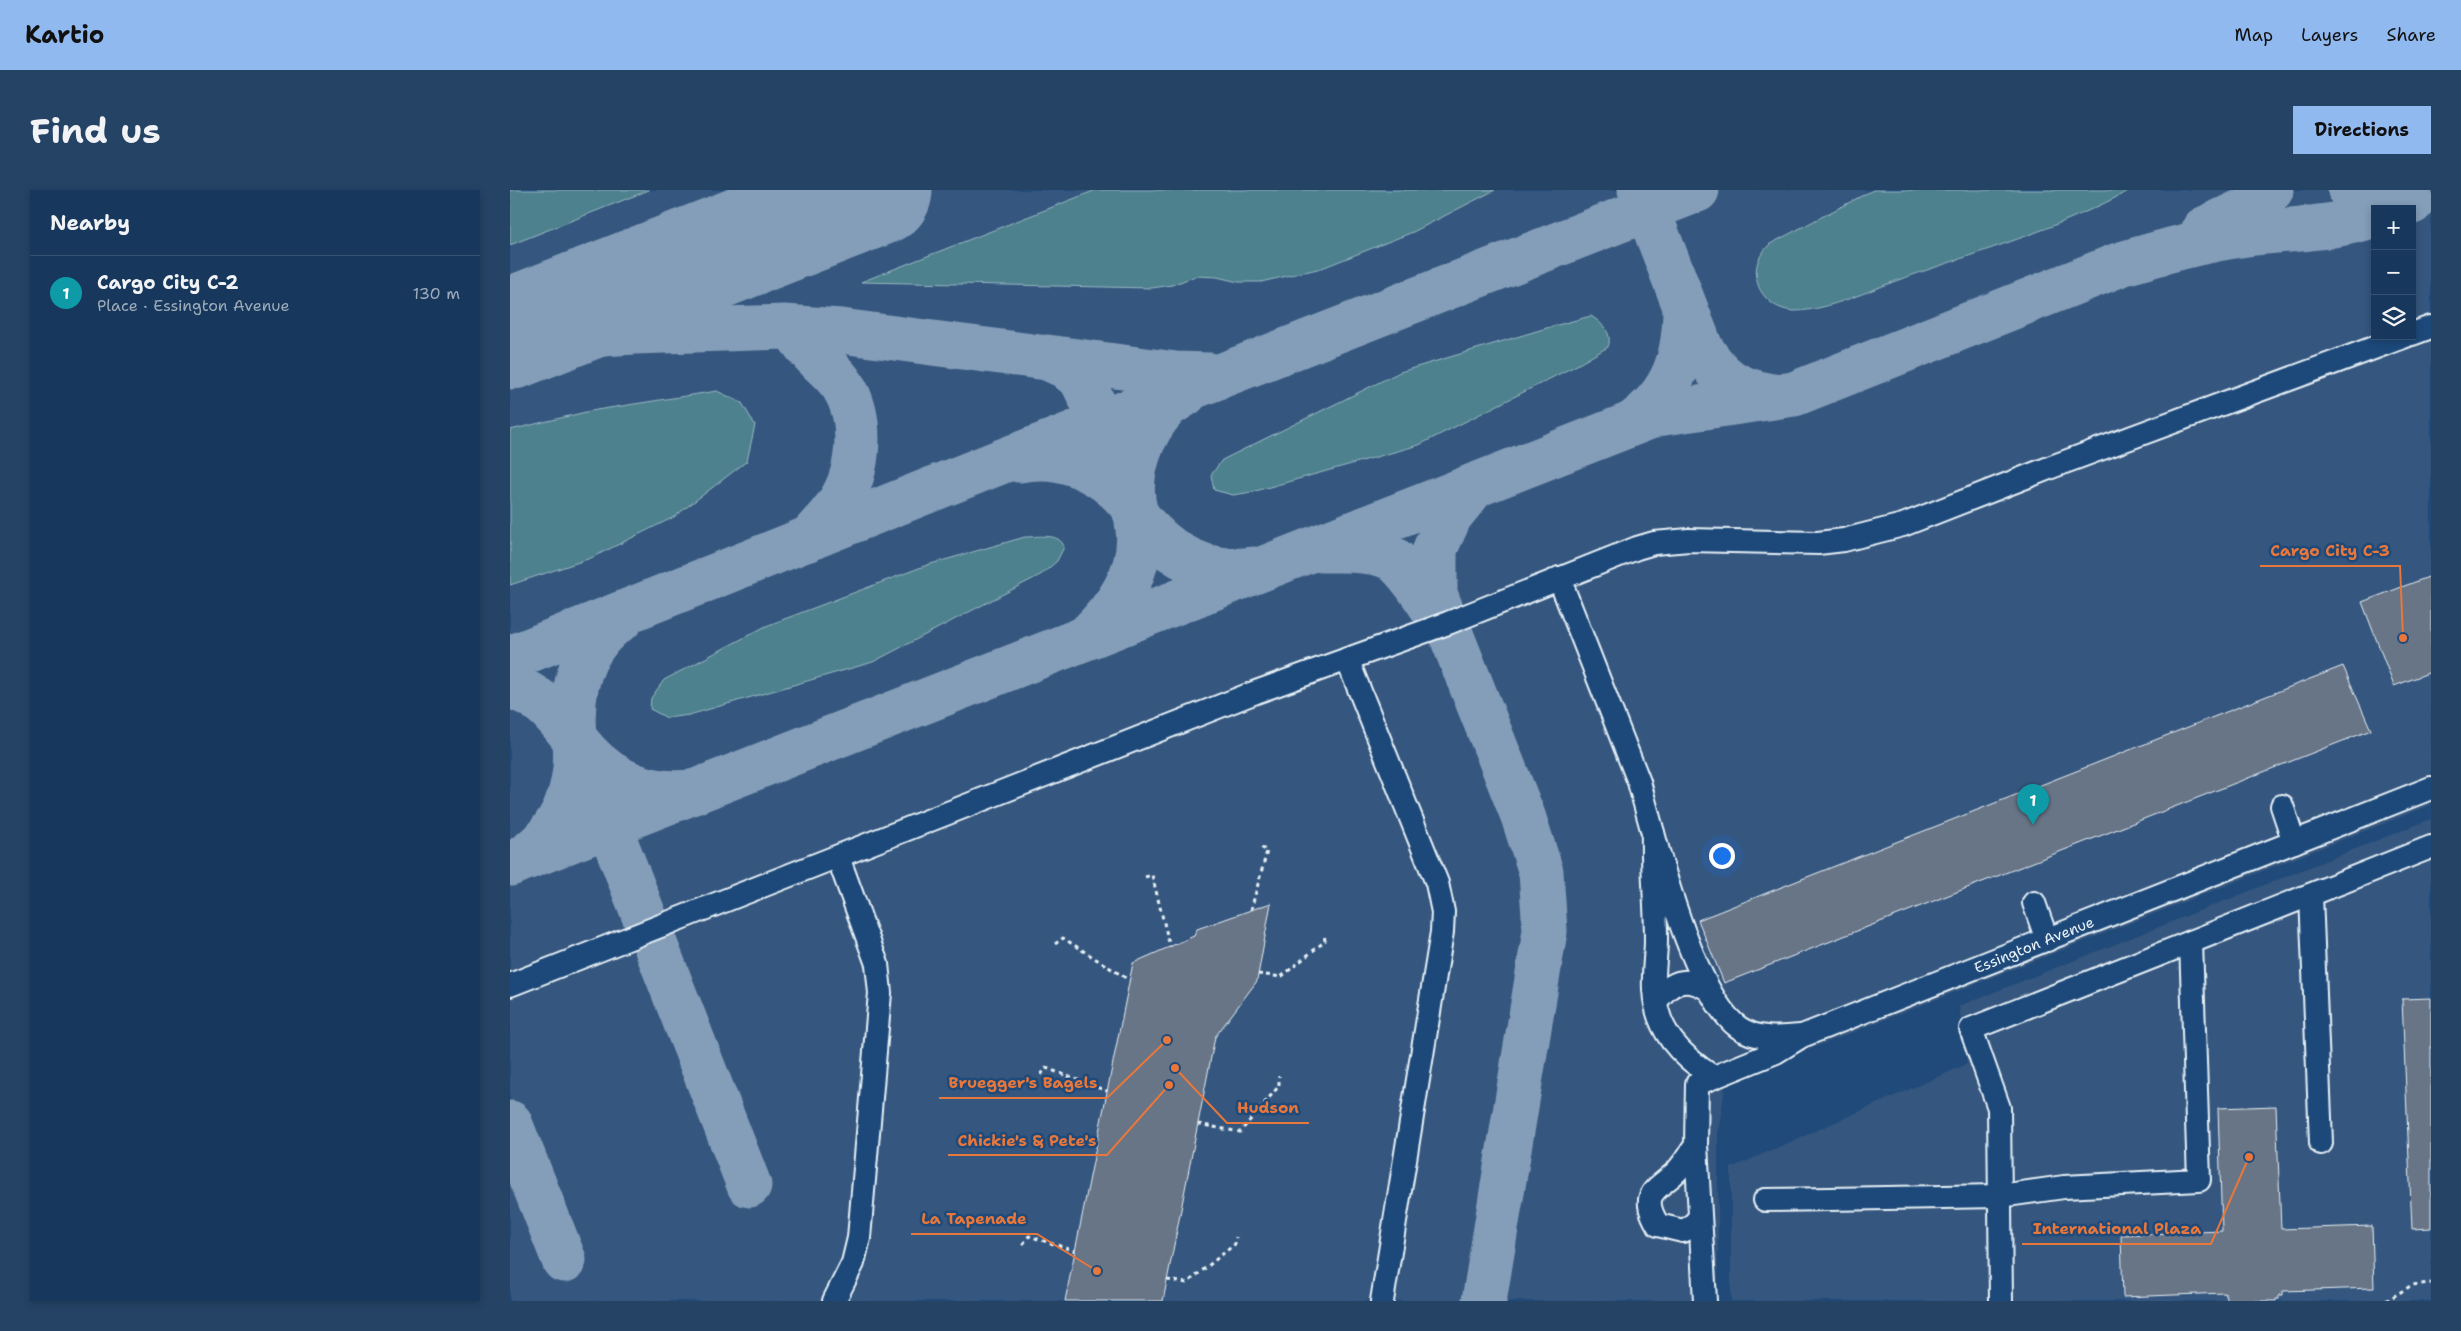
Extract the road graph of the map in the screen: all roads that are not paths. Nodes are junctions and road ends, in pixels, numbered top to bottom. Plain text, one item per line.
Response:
1 (2431, 327) edge
2 (2416, 333) edge
3 (2395, 340) edge
4 (1559, 578) junction
5 (1347, 659) junction
6 (2431, 788) edge
7 (2282, 806) dead end
8 (1653, 833) junction
9 (2294, 842) junction
10 (2431, 847) edge
11 (838, 857) junction
12 (2311, 895) junction
13 (2034, 903) dead end
14 (2047, 940) junction
15 (2191, 942) junction
16 (510, 985) edge
17 (1708, 989) junction
18 (1656, 1002) junction
19 (1802, 1036) junction
20 (1712, 1077) junction
21 (2321, 1143) dead end
22 (1696, 1145) junction
23 (2000, 1196) junction
24 (1765, 1200) dead end
25 (1700, 1217) junction
26 (834, 1301) edge
27 (1382, 1301) edge
28 (1704, 1301) edge
29 (2000, 1301) edge

1 - 2 street
3 - 4 street
4 - 5 street
4 - 8 street
5 - 11 street
5 - 27 street
6 - 9 street, Essington Avenue
7 - 9 street
8 - 17 street
8 - 18 street
9 - 14 street, Essington Avenue
10 - 12 street
11 - 16 street
11 - 26 street
12 - 15 street
12 - 21 street
13 - 14 street
14 - 19 street, Essington Avenue
15 - 23 street
15 - 23 street
17 - 18 street
17 - 19 street
18 - 20 street
19 - 20 street, Essington Avenue
20 - 22 street, Essington Avenue
22 - 25 street, Essington Avenue
22 - 25 street
23 - 24 street
23 - 29 street
25 - 28 street, Essington Avenue

